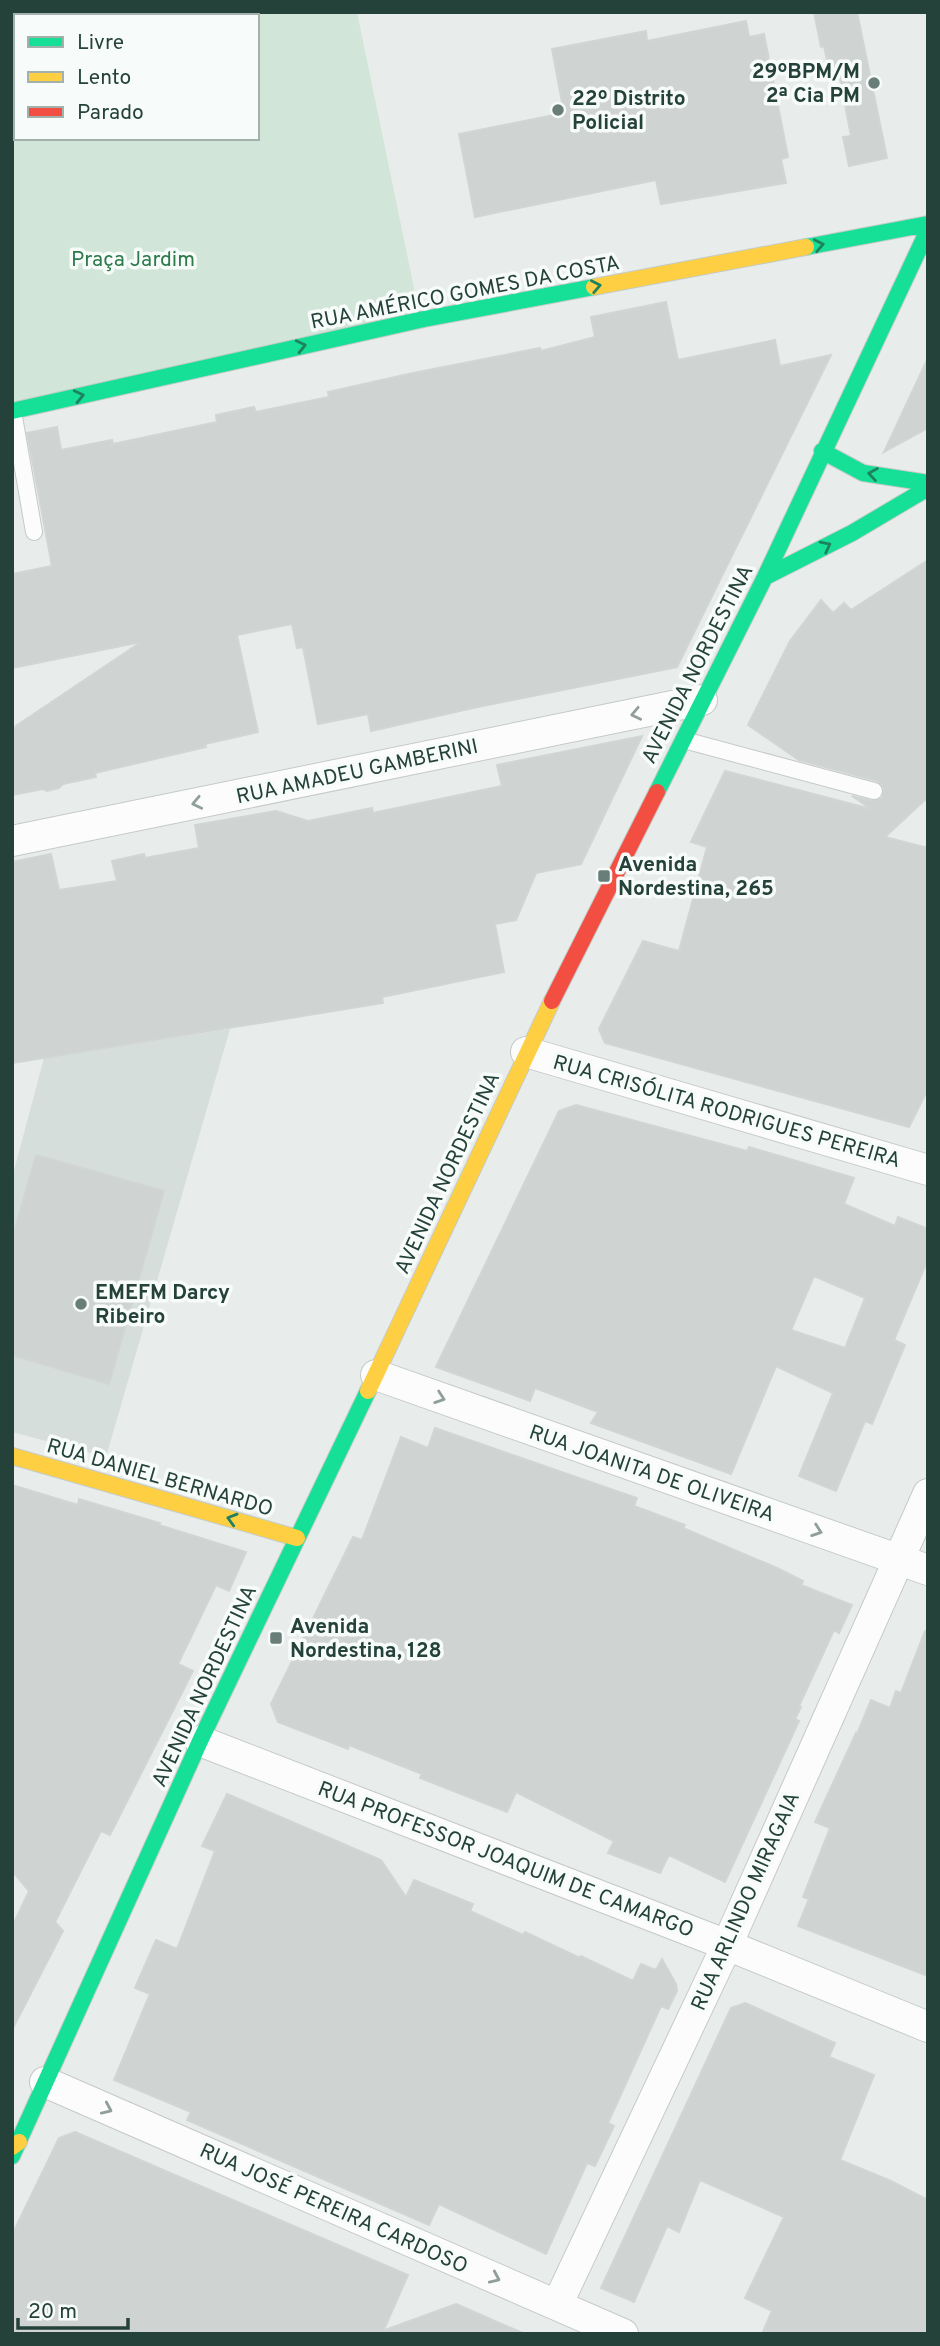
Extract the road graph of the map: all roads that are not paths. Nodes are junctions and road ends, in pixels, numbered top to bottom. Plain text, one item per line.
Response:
1 (928, 224) edge
2 (928, 230) edge
3 (13, 411) edge
4 (822, 451) junction
5 (928, 483) edge
6 (928, 488) edge
7 (34, 532) dead end
8 (765, 577) junction
9 (702, 700) junction
10 (683, 740) junction
11 (874, 791) dead end
12 (12, 841) edge
13 (526, 1052) junction
14 (928, 1170) edge
15 (376, 1375) junction
16 (12, 1456) edge
17 (928, 1494) edge
18 (297, 1538) junction
19 (898, 1560) junction
20 (928, 1570) edge
21 (200, 1741) junction
22 (727, 1945) junction
23 (928, 2027) edge
24 (45, 2082) junction
25 (15, 2149) edge
26 (557, 2305) junction
27 (623, 2334) edge

3 -> 1 main road, RUA AMÉRICO GOMES DA COSTA
2 - 4 main road, AVENIDA NORDESTINA
3 - 7 lane
5 -> 4 main road
4 - 8 main road, AVENIDA NORDESTINA
8 -> 6 main road
8 - 9 main road, AVENIDA NORDESTINA
9 - 10 main road, AVENIDA NORDESTINA
9 -> 12 street, RUA AMADEU GAMBERINI
10 - 11 lane
10 - 13 main road, AVENIDA NORDESTINA
13 - 14 street, RUA CRISÓLITA RODRIGUES PEREIRA
13 - 15 main road, AVENIDA NORDESTINA
15 - 18 main road, AVENIDA NORDESTINA
15 -> 19 street, RUA JOANITA DE OLIVEIRA
18 -> 16 main road, RUA DANIEL BERNARDO
17 - 19 street, RUA ARLINDO MIRAGAIA
18 - 21 main road, AVENIDA NORDESTINA
19 - 20 street, RUA JOANITA DE OLIVEIRA
19 - 22 street, RUA ARLINDO MIRAGAIA
21 - 22 street, RUA PROFESSOR JOAQUIM DE CAMARGO
21 - 24 main road, AVENIDA NORDESTINA
22 - 23 street, RUA PROFESSOR JOAQUIM DE CAMARGO
22 - 26 street, RUA ARLINDO MIRAGAIA
24 - 25 main road, AVENIDA NORDESTINA
24 -> 26 street, RUA JOSÉ PEREIRA CARDOSO
26 - 27 street, RUA JOSÉ PEREIRA CARDOSO

